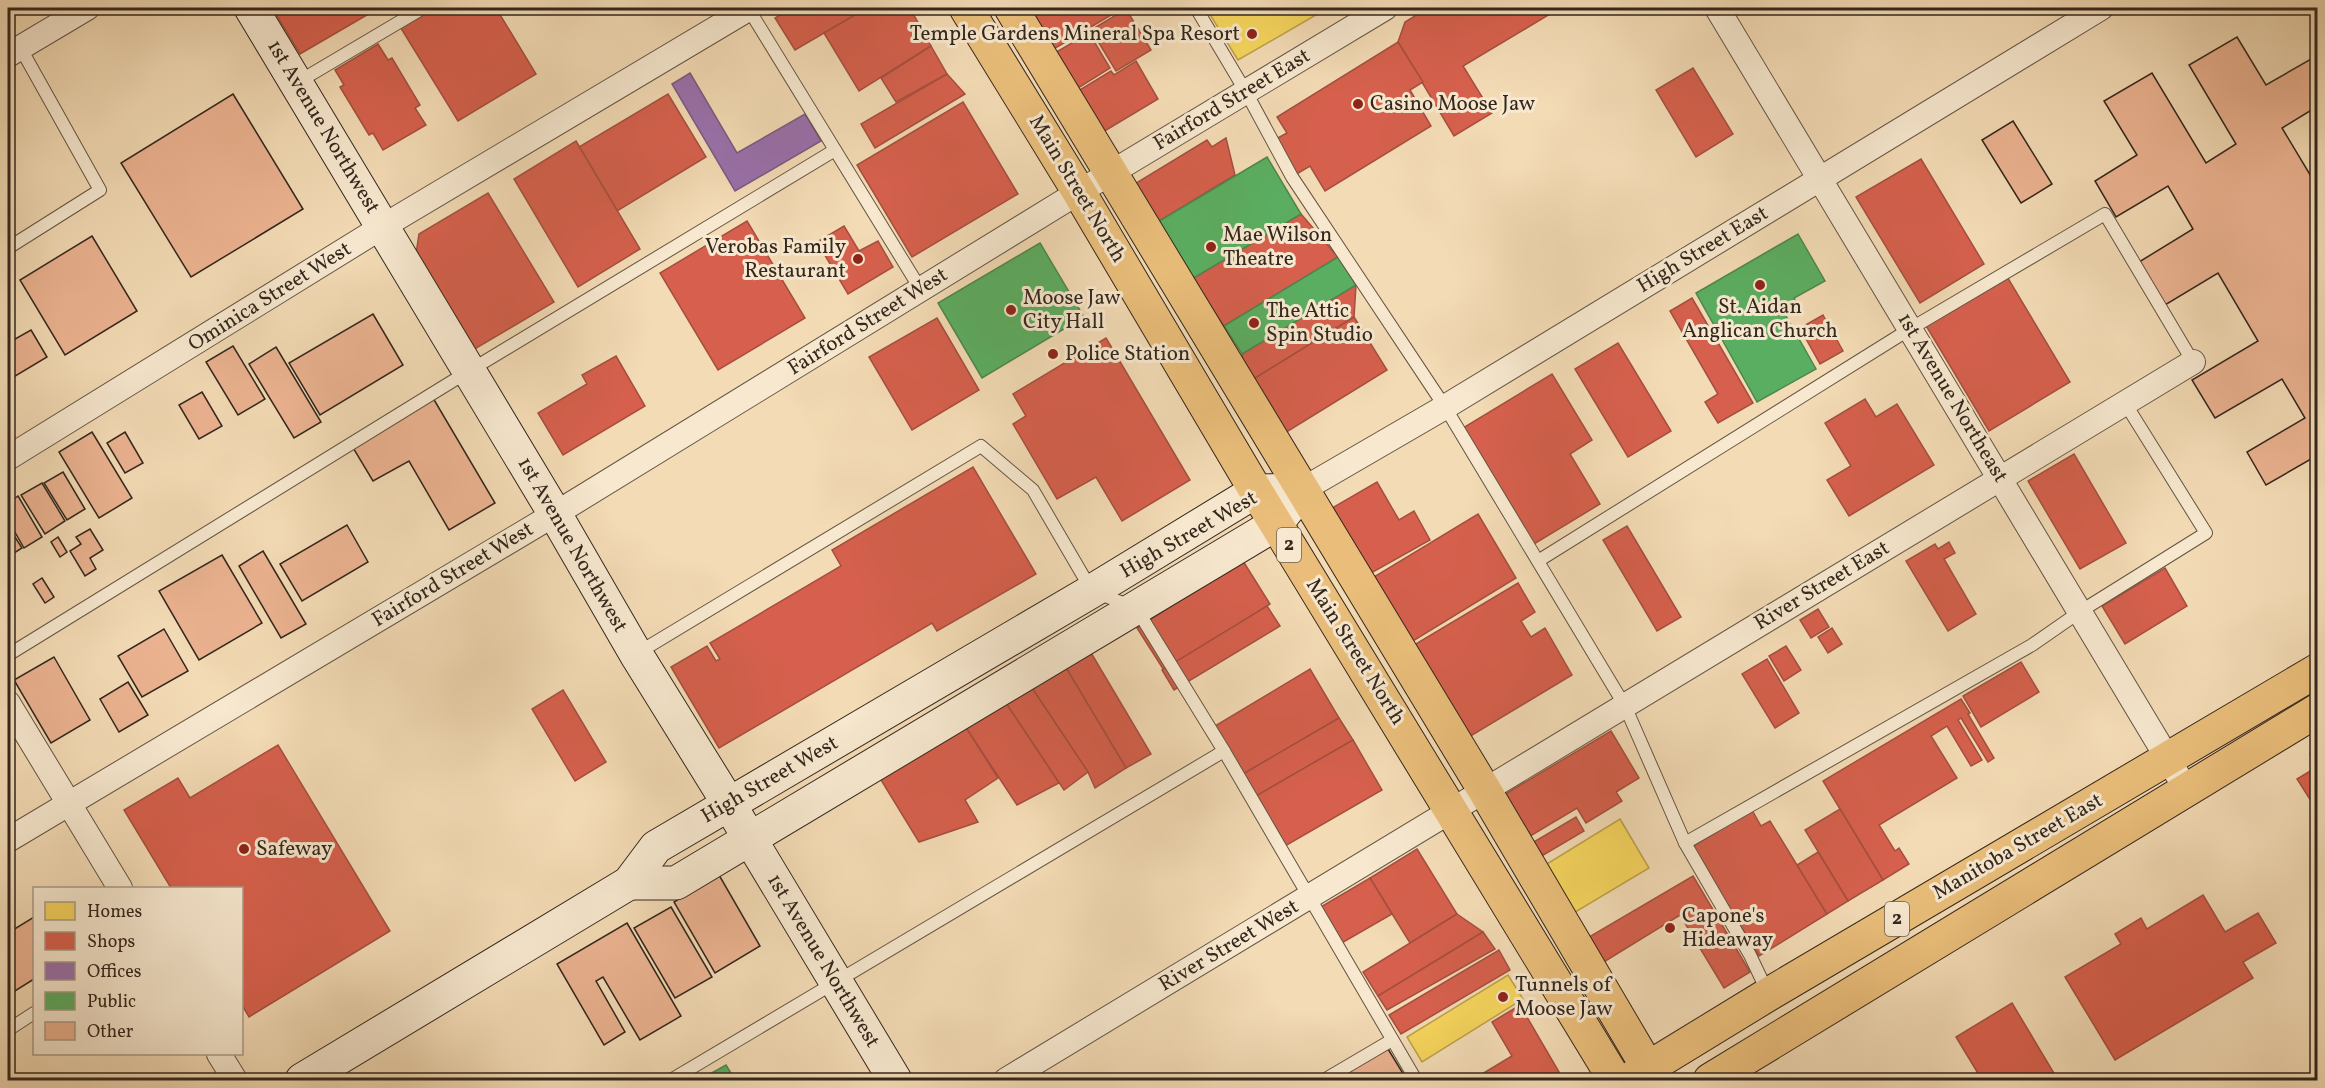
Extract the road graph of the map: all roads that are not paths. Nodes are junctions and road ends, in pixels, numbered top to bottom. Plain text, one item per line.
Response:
1 (87, 8) edge
2 (251, 8) edge
3 (423, 8) edge
4 (749, 8) edge
5 (966, 8) edge
6 (1011, 8) edge
7 (1196, 8) edge
8 (1385, 8) edge
9 (1717, 8) edge
10 (2101, 8) edge
11 (14, 51) edge
12 (296, 83) junction
13 (1246, 92) junction
14 (835, 150) junction
15 (1112, 172) junction
16 (1820, 179) junction
17 (1079, 192) junction
18 (382, 227) junction
19 (8, 248) edge
20 (921, 290) junction
21 (1910, 329) junction
22 (2193, 362) joint
23 (469, 371) junction
24 (2125, 403) junction
25 (1445, 407) junction
26 (8, 459) edge
27 (2000, 478) junction
28 (1302, 490) junction
29 (1256, 491) junction
30 (555, 514) junction
31 (1276, 524) junction
32 (1538, 561) junction
33 (1092, 591) junction
34 (1136, 608) junction
35 (2081, 611) junction
36 (636, 654) junction
37 (8, 656) edge
38 (2318, 670) edge
39 (8, 703) edge
40 (1625, 706) junction
41 (2318, 710) edge
42 (1224, 751) junction
43 (2169, 759) junction
44 (2187, 789) junction
45 (1485, 791) junction
46 (68, 803) junction
47 (729, 804) junction
48 (1452, 811) junction
49 (750, 839) junction
50 (8, 840) edge
51 (1685, 843) junction
52 (629, 883) junction
53 (119, 887) edge
54 (1309, 897) junction
55 (836, 982) junction
56 (1769, 994) junction
57 (33, 1014) edge
58 (8, 1029) edge
59 (1392, 1040) junction
60 (220, 1055) edge
61 (1642, 1076) edge
62 (236, 1080) edge
63 (302, 1080) edge
64 (671, 1080) edge
65 (895, 1080) edge
66 (1006, 1080) edge
67 (1324, 1080) edge
68 (1416, 1080) edge
69 (1616, 1080) edge
70 (1710, 1080) edge

1 - 11 street
2 - 12 main road, 1st Avenue Northwest
3 - 12 lane
4 - 14 lane
4 - 18 street, Ominica Street West
5 - 17 main road, Main Street North / 2
6 - 15 main road, Main Street North / 2
7 - 13 lane
8 - 13 street, Fairford Street East
9 - 16 street, 1st Avenue Northeast
10 - 16 street, High Street East
11 - 19 lane
12 - 18 main road, 1st Avenue Northwest
13 - 15 street, Fairford Street East
13 - 25 lane
14 - 20 lane
14 - 23 lane
15 - 17 street, Fairford Street East
15 - 28 main road, Main Street North / 2
16 - 21 street, 1st Avenue Northeast
16 - 25 street, High Street East
17 - 20 street, Fairford Street West
17 - 29 main road, Main Street North / 2
18 - 23 main road, 1st Avenue Northwest
18 - 26 street, Ominica Street West
20 - 30 street, Fairford Street West
21 - 22 lane
21 - 27 street, 1st Avenue Northeast
21 - 32 lane
22 - 24 street, River Street East
23 - 30 main road, 1st Avenue Northwest
23 - 37 lane
24 - 27 street, River Street East
24 - 35 lane
25 - 28 street, High Street East
25 - 32 lane
27 - 35 street, 1st Avenue Northeast
27 - 40 street, River Street East
28 - 29 main road, High Street West
28 - 31 main road, High Street West
28 - 45 main road, Main Street North / 2
29 - 31 main road, Main Street North / 2
29 - 33 main road, High Street West
30 - 36 main road, 1st Avenue Northwest
30 - 46 street, Fairford Street West
31 - 34 main road, High Street West
31 - 48 main road, Main Street North / 2
32 - 40 lane
33 - 34 lane
33 - 36 lane
33 - 47 main road, High Street West
34 - 42 lane
34 - 49 main road, High Street West
35 - 43 street, 1st Avenue Northeast
35 - 51 lane
36 - 47 main road, 1st Avenue Northwest
38 - 43 main road, Manitoba Street East / 2
39 - 46 street
40 - 45 street, River Street East
40 - 51 lane
41 - 44 main road, Manitoba Street East
42 - 54 lane
42 - 55 lane
43 - 44 street, 1st Avenue Northeast
43 - 56 main road, Manitoba Street East / 2
44 - 70 main road, Manitoba Street East
45 - 48 street, River Street East
45 - 61 main road, Main Street North / 2
46 - 50 street, Fairford Street West
46 - 53 street
47 - 49 main road, 1st Avenue Northwest
47 - 52 main road, High Street West
48 - 54 street, River Street West
48 - 69 main road, Main Street North / 2
49 - 52 main road, High Street West
49 - 55 main road, 1st Avenue Northwest
51 - 56 lane
52 - 63 main road, High Street West
54 - 59 lane
54 - 66 street, River Street West
55 - 64 lane
55 - 65 main road, 1st Avenue Northwest
56 - 61 main road, Manitoba Street East / 2
57 - 58 lane
59 - 67 lane
59 - 68 lane
60 - 62 street

